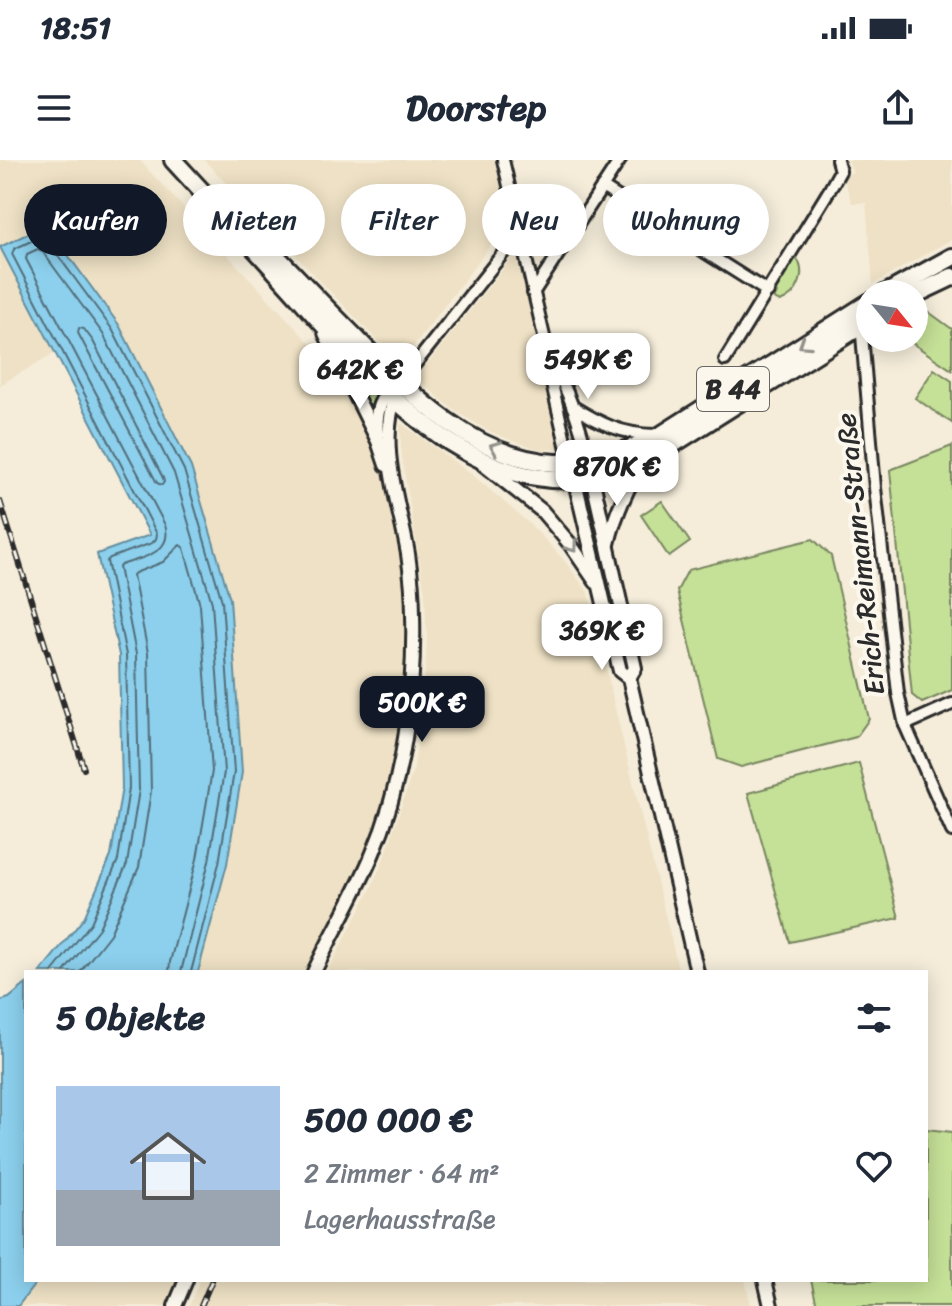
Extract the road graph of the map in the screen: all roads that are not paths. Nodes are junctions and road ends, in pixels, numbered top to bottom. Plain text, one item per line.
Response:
1 (173, 160) edge
2 (186, 160) edge
3 (503, 160) edge
4 (614, 162) edge
5 (838, 165) edge
6 (509, 184) edge
7 (602, 187) junction
8 (501, 256) edge
9 (525, 256) edge
10 (952, 257) edge
11 (952, 277) edge
12 (910, 280) edge
13 (928, 288) edge
14 (768, 292) junction
15 (533, 293) junction
16 (318, 319) junction
17 (856, 319) edge
18 (856, 320) edge
19 (867, 352) edge
20 (549, 358) junction
21 (725, 360) dead end
22 (394, 391) junction
23 (572, 406) junction
24 (661, 435) junction
25 (378, 441) junction
26 (474, 457) junction
27 (643, 461) junction
28 (570, 462) junction
29 (590, 469) junction
30 (575, 479) junction
31 (392, 485) junction
32 (607, 547) junction
33 (602, 592) junction
34 (629, 678) junction
35 (952, 704) edge
36 (905, 725) junction
37 (952, 831) edge
38 (315, 970) edge
39 (697, 970) edge
40 (185, 1282) edge
41 (765, 1282) edge
42 (175, 1306) edge
43 (771, 1306) edge

1 - 16 main road, B 44
2 - 22 main road, B 44
3 - 6 street
4 - 7 street
5 - 14 street
7 - 14 street
7 - 15 street
8 - 22 street
9 - 15 street
10 - 12 main road
11 - 13 main road
14 - 21 street
15 - 20 street
16 - 22 main road, B 44
16 - 25 street
17 -> 24 main road, B 44
18 - 27 main road, B 44
19 - 36 street, Erich-Reimann-Straße
20 - 23 street
20 - 28 street
22 - 25 street
22 - 26 main road, B 44
28 -> 22 main road, B 44
22 - 31 street
23 - 24 street
23 - 29 street
24 - 29 main road, B 44
25 - 31 street
26 - 30 main road, B 44
26 -> 33 street
27 - 29 main road, B 44
27 - 32 street
28 - 29 main road, B 44
28 - 30 street
29 - 30 main road, B 44
29 - 32 street
30 - 33 street
31 - 38 street
32 - 34 street
33 - 34 street
34 - 39 street
35 - 36 street
36 - 37 street, Erich-Reimann-Straße
40 - 42 street
41 - 43 street

